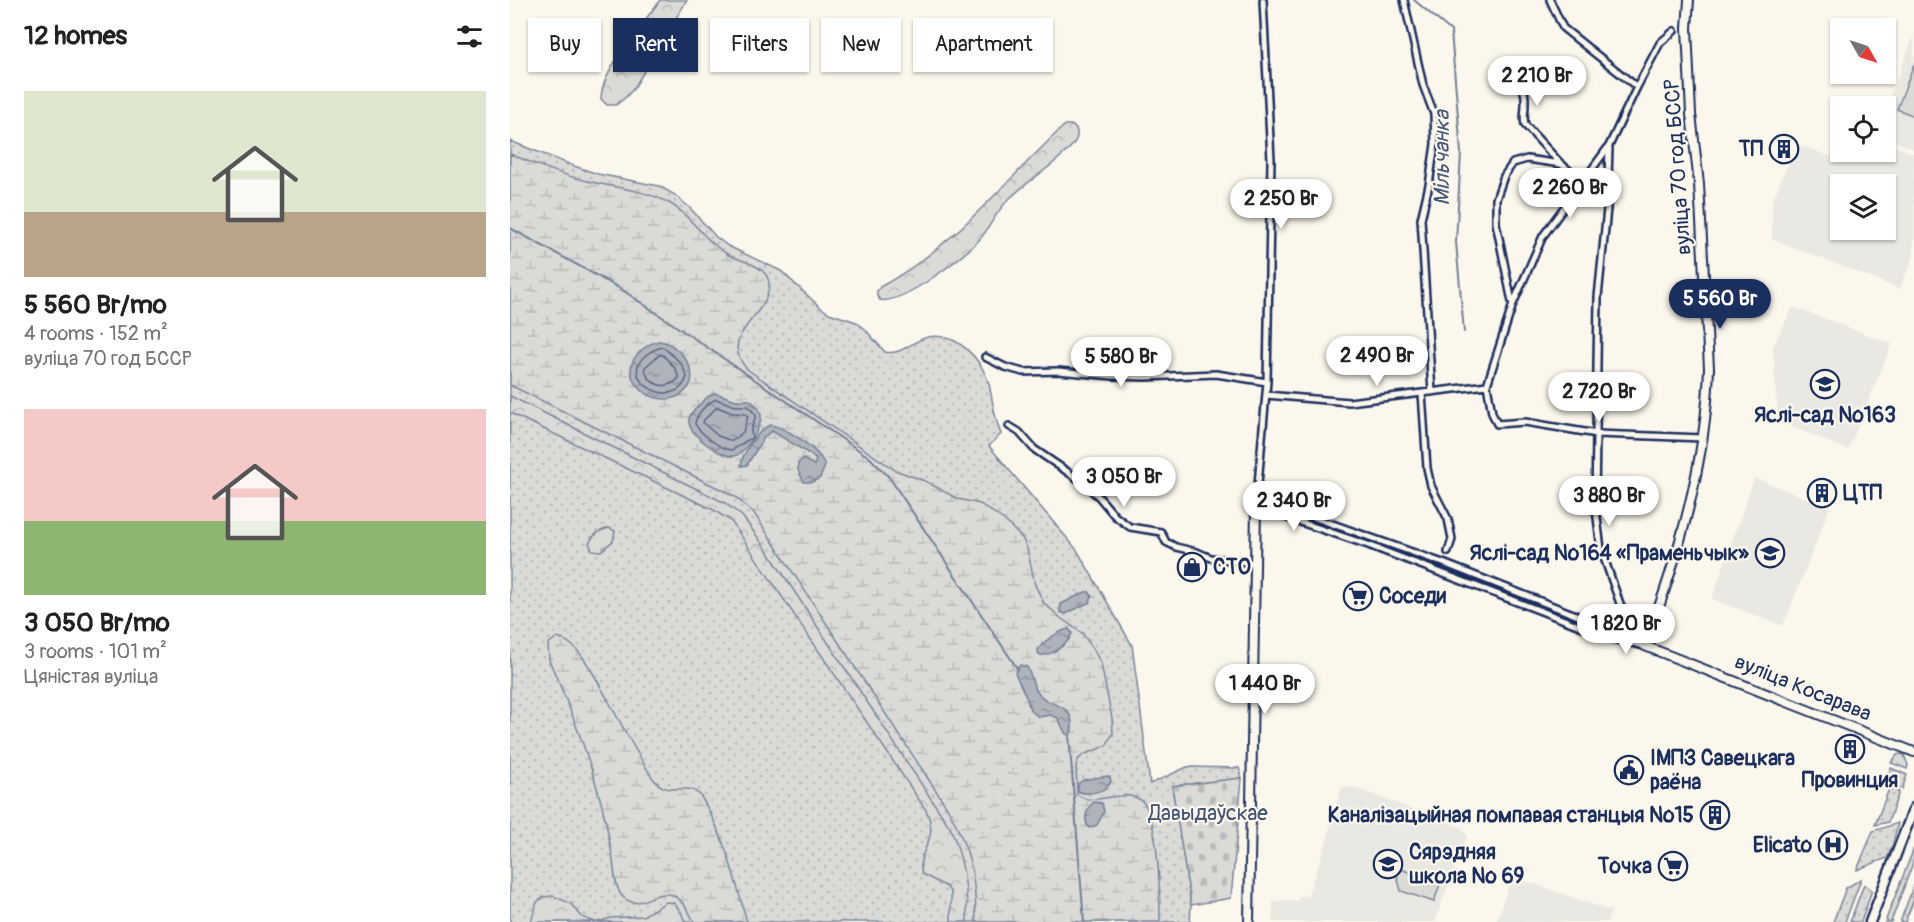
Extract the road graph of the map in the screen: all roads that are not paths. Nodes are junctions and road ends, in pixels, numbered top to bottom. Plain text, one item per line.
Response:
1 (1263, 0) edge
2 (1404, 0) edge
3 (1550, 0) edge
4 (1689, 0) edge
5 (1674, 31) dead end
6 (1503, 69) dead end
7 (1637, 87) junction
8 (1609, 146) junction
9 (1561, 164) junction
10 (1583, 181) junction
11 (1513, 304) junction
12 (986, 357) dead end
13 (1267, 382) junction
14 (1487, 384) junction
15 (1432, 392) junction
16 (1422, 393) junction
17 (1266, 395) junction
18 (1009, 426) dead end
19 (1597, 434) junction
20 (1702, 438) junction
21 (1256, 497) junction
22 (1256, 507) junction
23 (1448, 552) dead end
24 (1255, 563) junction
25 (1625, 618) dead end
26 (1645, 646) junction
27 (1914, 752) edge
28 (1914, 808) edge
29 (1249, 922) edge
30 (1870, 922) edge

1 - 13 street
2 - 15 street
3 - 7 street
4 - 20 main road, вуліца 70 год БССР
5 - 7 street
6 - 9 street
7 - 8 street
8 - 10 street
8 - 19 street
9 - 10 street
9 - 11 street
10 - 11 street
11 - 14 street
12 - 13 street
13 - 17 street
14 - 15 street
14 - 19 street
15 - 16 street
16 - 17 street
16 - 23 street
17 - 21 street
18 - 24 street
19 - 20 street
19 - 25 street
20 - 26 main road, вуліца 70 год БССР
21 - 22 street
21 - 26 street, вуліца Косарава
22 - 24 main road
22 - 26 street, вуліца Косарава
24 - 29 main road
26 - 27 main road, вуліца Косарава
28 - 30 main road

